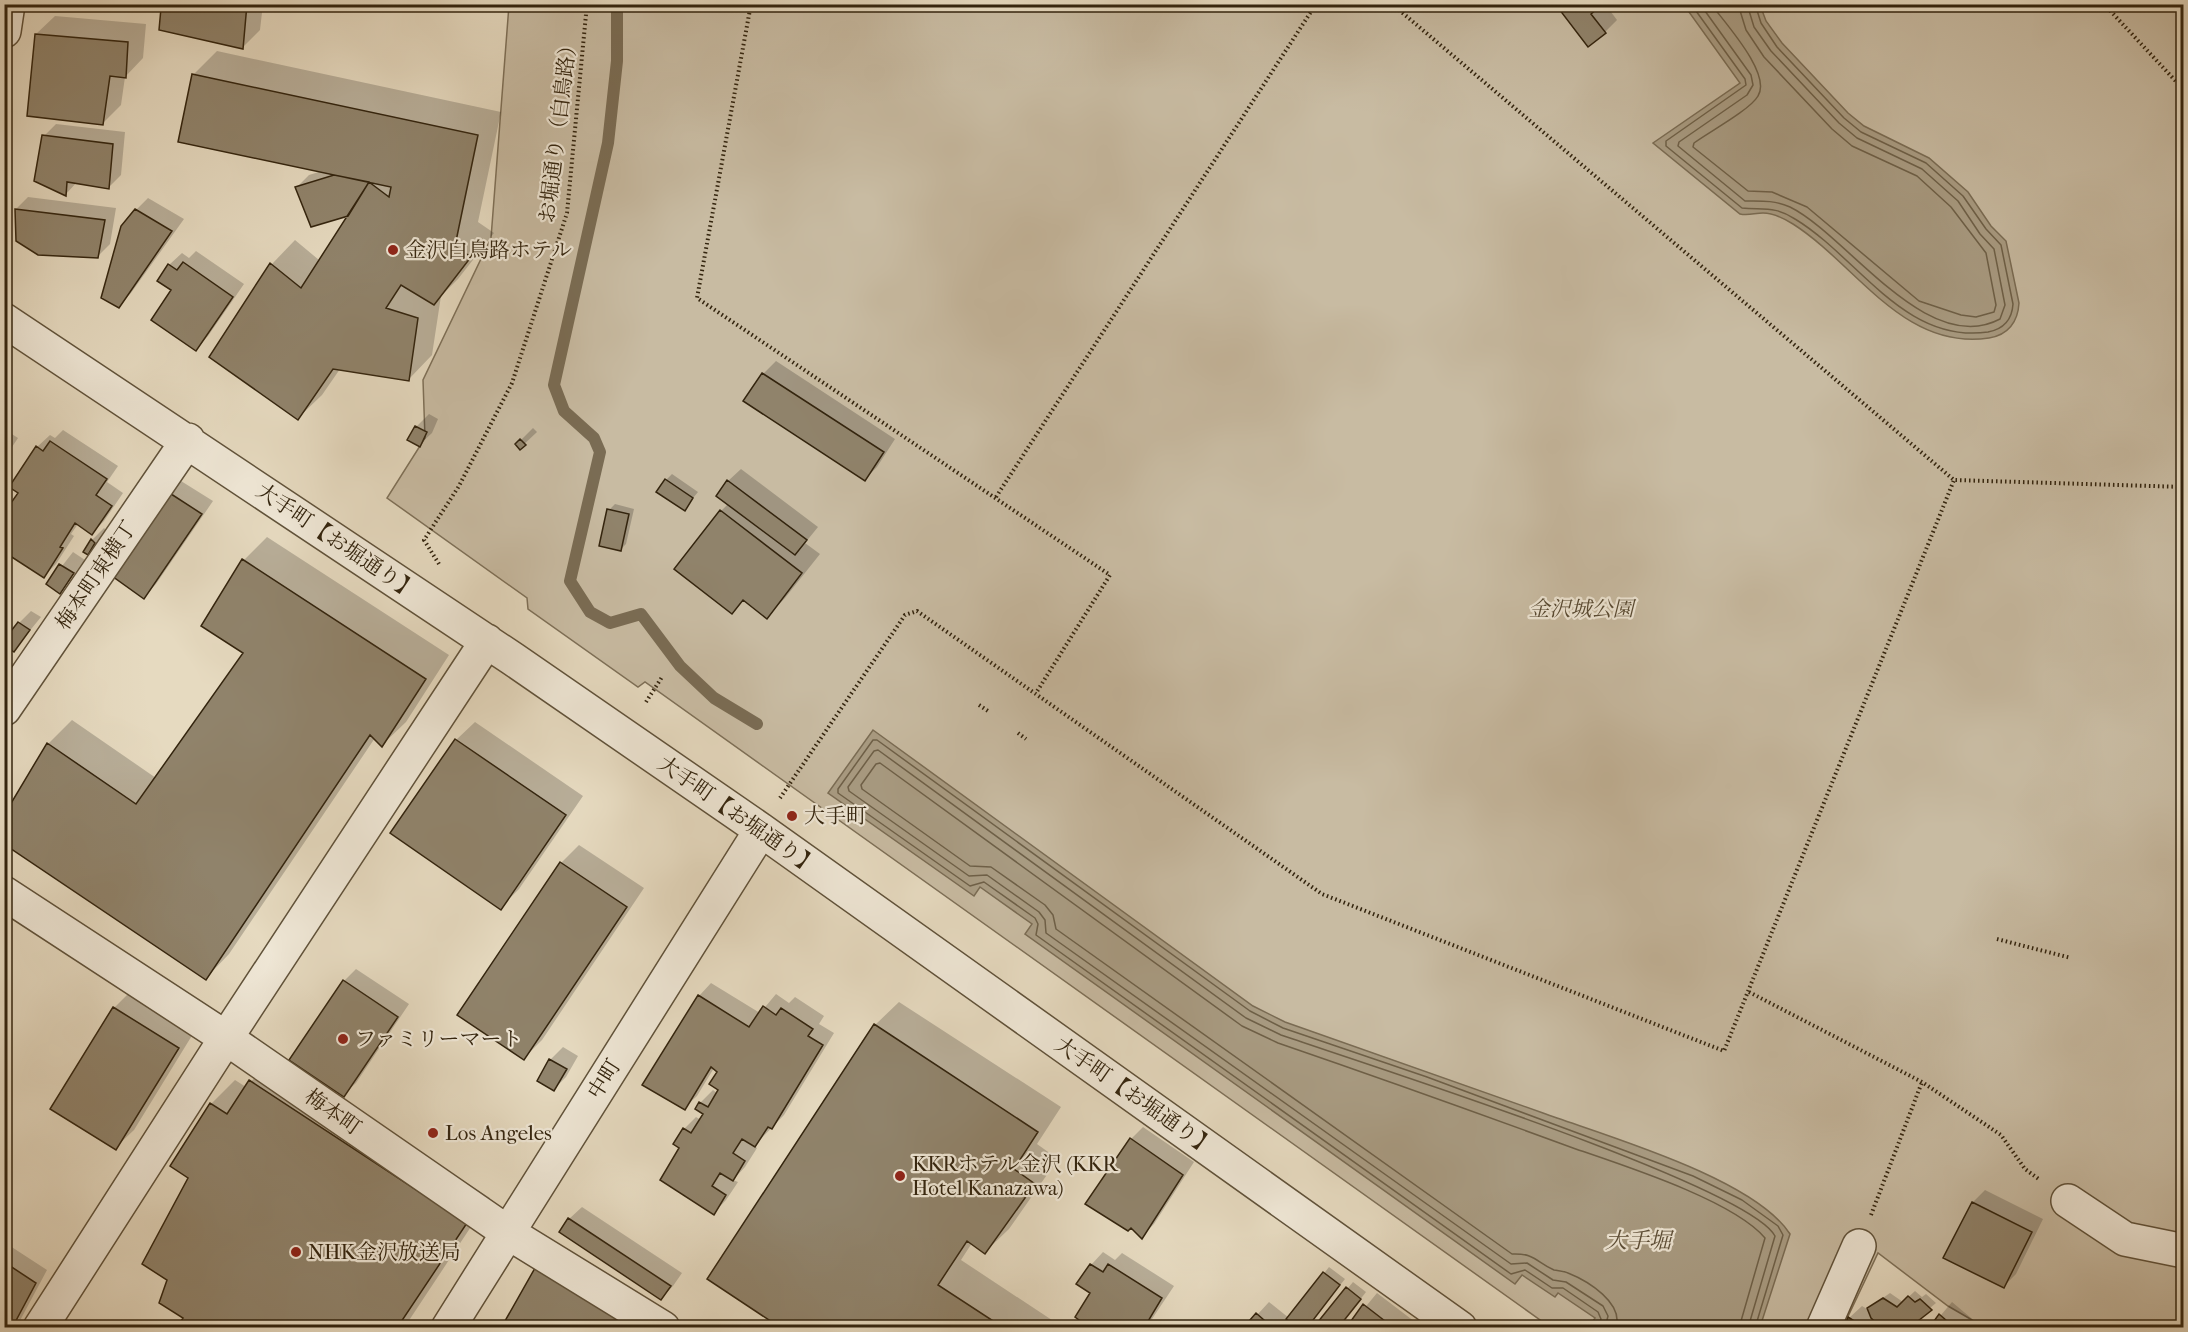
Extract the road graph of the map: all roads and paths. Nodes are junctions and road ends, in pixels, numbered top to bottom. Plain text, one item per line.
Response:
1 (8, 4) edge
2 (587, 4) edge
3 (751, 4) edge
4 (1316, 4) edge
5 (1392, 4) edge
6 (2104, 4) edge
7 (4, 30) edge
8 (2184, 90) edge
9 (4, 320) edge
10 (188, 440) junction
11 (1954, 480) junction
12 (2184, 487) edge
13 (996, 497) junction
14 (443, 570) dead end
15 (487, 641) junction
16 (662, 678) dead end
17 (1036, 693) junction
18 (646, 702) dead end
19 (979, 705) dead end
20 (4, 709) edge
21 (988, 711) dead end
22 (1018, 733) dead end
23 (1026, 739) dead end
24 (761, 830) junction
25 (4, 893) edge
26 (1997, 939) dead end
27 (2071, 958) dead end
28 (1749, 992) junction
29 (226, 1038) junction
30 (1922, 1083) junction
31 (2068, 1201) joint
32 (507, 1232) junction
33 (1859, 1246) joint
34 (2184, 1251) edge
35 (1452, 1325) edge
36 (40, 1328) edge
37 (448, 1328) edge
38 (663, 1328) edge
39 (1823, 1328) edge

1 - 7 street
2 - 14 path, お堀通り（白鳥路）
3 - 13 path
4 - 13 path
5 - 11 path
6 - 8 path
9 - 10 street, 大手町【お堀通り】
10 - 15 street, 大手町【お堀通り】
10 - 20 street, 梅本町東横丁
11 - 12 path
11 - 28 path
13 - 17 path
15 - 24 street, 大手町【お堀通り】
15 - 29 street
16 - 18 path
17 - 24 path
17 - 28 path
19 - 21 path
22 - 23 path
24 - 32 street, 中町
24 - 35 street, 大手町【お堀通り】
25 - 29 street, 梅本町
26 - 27 path
28 - 30 path
29 - 32 street, 梅本町
29 - 36 street
30 - 31 path
30 - 33 path
31 - 34 street
32 - 37 street, 中町
32 - 38 street, 梅本町
33 - 39 street

